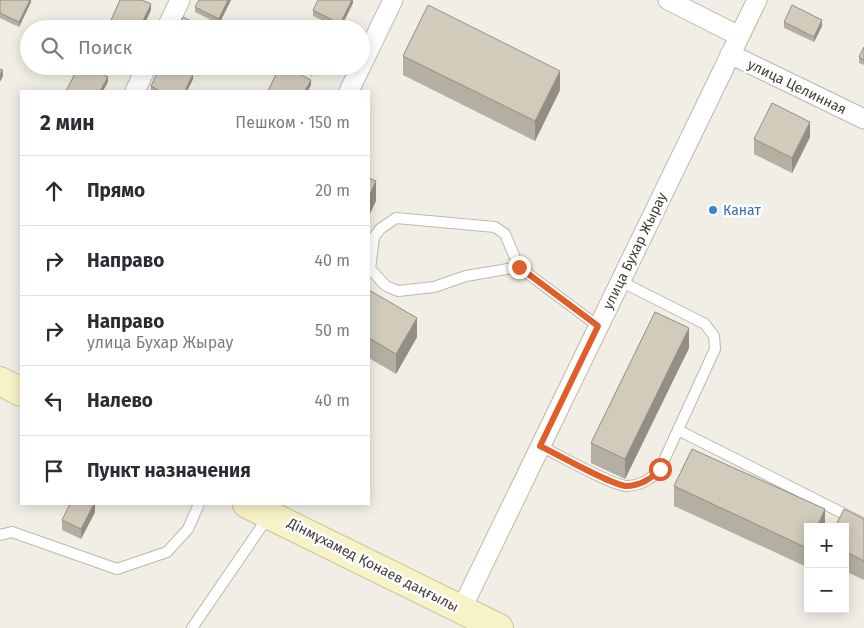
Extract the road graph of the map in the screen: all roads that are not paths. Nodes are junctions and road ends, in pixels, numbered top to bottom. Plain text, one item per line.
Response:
1 (180, 0) edge
2 (393, 0) edge
3 (668, 0) edge
4 (756, 0) edge
5 (170, 20) edge
6 (739, 36) junction
7 (370, 47) edge
8 (730, 54) junction
9 (143, 75) edge
10 (357, 75) edge
11 (135, 90) edge
12 (349, 90) edge
13 (864, 120) edge
14 (519, 267) junction
15 (620, 281) junction
16 (598, 326) junction
17 (0, 381) edge
18 (20, 391) edge
19 (678, 430) junction
20 (540, 446) junction
21 (199, 505) edge
22 (259, 509) edge
23 (864, 524) edge
24 (0, 535) edge
25 (461, 610) junction
26 (192, 628) edge
27 (499, 628) edge

1 - 5 street
2 - 7 street
3 - 6 street
4 - 6 street, улица Бухар Жырау
6 - 8 street, улица Бухар Жырау
8 - 13 street, улица Целинная
8 - 15 street, улица Бухар Жырау
9 - 11 street
10 - 12 street
14 - 14 lane
14 - 16 lane
15 - 16 street, улица Бухар Жырау
15 - 19 lane
16 - 20 street, улица Бухар Жырау
17 - 18 street
19 - 20 lane
19 - 23 lane
20 - 25 street, улица Бухар Жырау
21 - 24 lane
22 - 25 street, Дінмұхамед Қонаев даңғылы
22 - 26 lane
25 - 27 street, Дінмұхамед Қонаев даңғылы

